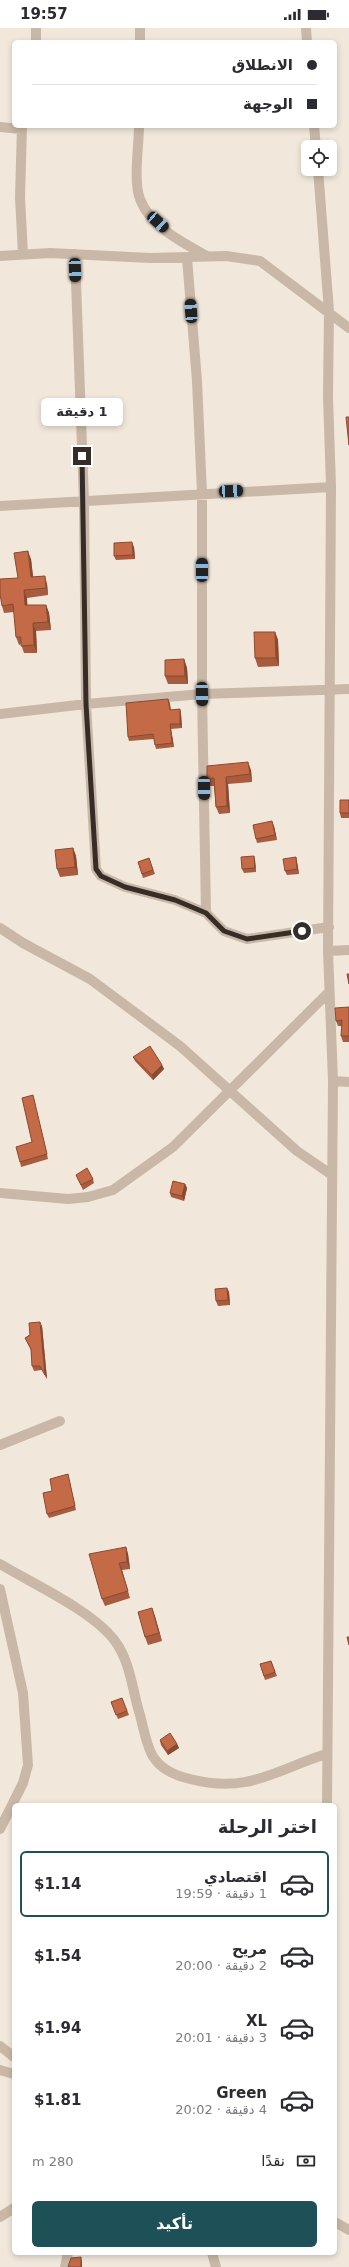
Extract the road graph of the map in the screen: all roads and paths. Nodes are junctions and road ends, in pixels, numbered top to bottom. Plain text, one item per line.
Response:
1 (36, 28) edge
2 (140, 28) edge
3 (306, 28) edge
4 (36, 40) edge
5 (140, 40) edge
6 (307, 40) edge
7 (0, 127) edge
8 (12, 127) edge
9 (21, 128) edge
10 (139, 128) edge
11 (314, 128) edge
12 (315, 140) edge
13 (319, 176) edge
14 (23, 254) junction
15 (74, 254) junction
16 (0, 256) edge
17 (207, 256) junction
18 (187, 258) junction
19 (329, 311) junction
20 (349, 328) edge
21 (331, 487) junction
22 (202, 493) junction
23 (84, 502) junction
24 (0, 506) edge
25 (349, 689) edge
26 (329, 690) junction
27 (202, 694) junction
28 (86, 704) junction
29 (0, 714) edge
30 (206, 913) junction
31 (329, 926) junction
32 (0, 928) edge
33 (349, 950) edge
34 (328, 951) junction
35 (328, 993) junction
36 (333, 1081) junction
37 (349, 1082) edge
38 (229, 1092) junction
39 (332, 1175) junction
40 (0, 1193) edge
41 (60, 1421) dead end
42 (0, 1445) edge
43 (0, 1564) edge
44 (0, 1589) edge
45 (326, 1754) junction
46 (13, 1803) edge
47 (327, 1803) edge
48 (12, 1805) edge
49 (0, 1829) edge
50 (0, 2046) edge
51 (12, 2055) edge
52 (0, 2070) edge
53 (12, 2073) edge
54 (12, 2209) edge
55 (0, 2217) edge
56 (337, 2223) edge
57 (349, 2230) edge
58 (67, 2255) edge
59 (213, 2255) edge
60 (64, 2266) edge
61 (216, 2267) edge

1 - 4 street
2 - 5 street
3 - 6 street
7 - 8 street
9 - 14 street
10 - 17 street
11 - 12 street
13 - 19 street
14 - 15 street
14 - 16 street
15 - 18 street
15 - 23 street
17 - 18 street
17 - 19 street
18 - 22 street
19 - 20 street
19 - 21 street
21 - 22 street
21 - 26 street
22 - 23 street
22 - 27 street
23 - 24 street
23 - 28 street
25 - 26 street
26 - 27 street
26 - 31 street
27 - 28 street
27 - 30 street
28 - 29 street
28 - 30 street
30 - 31 street
31 - 34 street
32 - 38 street
33 - 34 street
34 - 35 street
35 - 36 street
35 - 38 street
36 - 37 street
36 - 39 street
38 - 39 street
38 - 40 street
39 - 45 street
41 - 42 street
43 - 45 street
44 - 46 street
45 - 47 street
48 - 49 street
50 - 51 street
52 - 53 street
54 - 55 street
56 - 57 street
58 - 60 street
59 - 61 street

